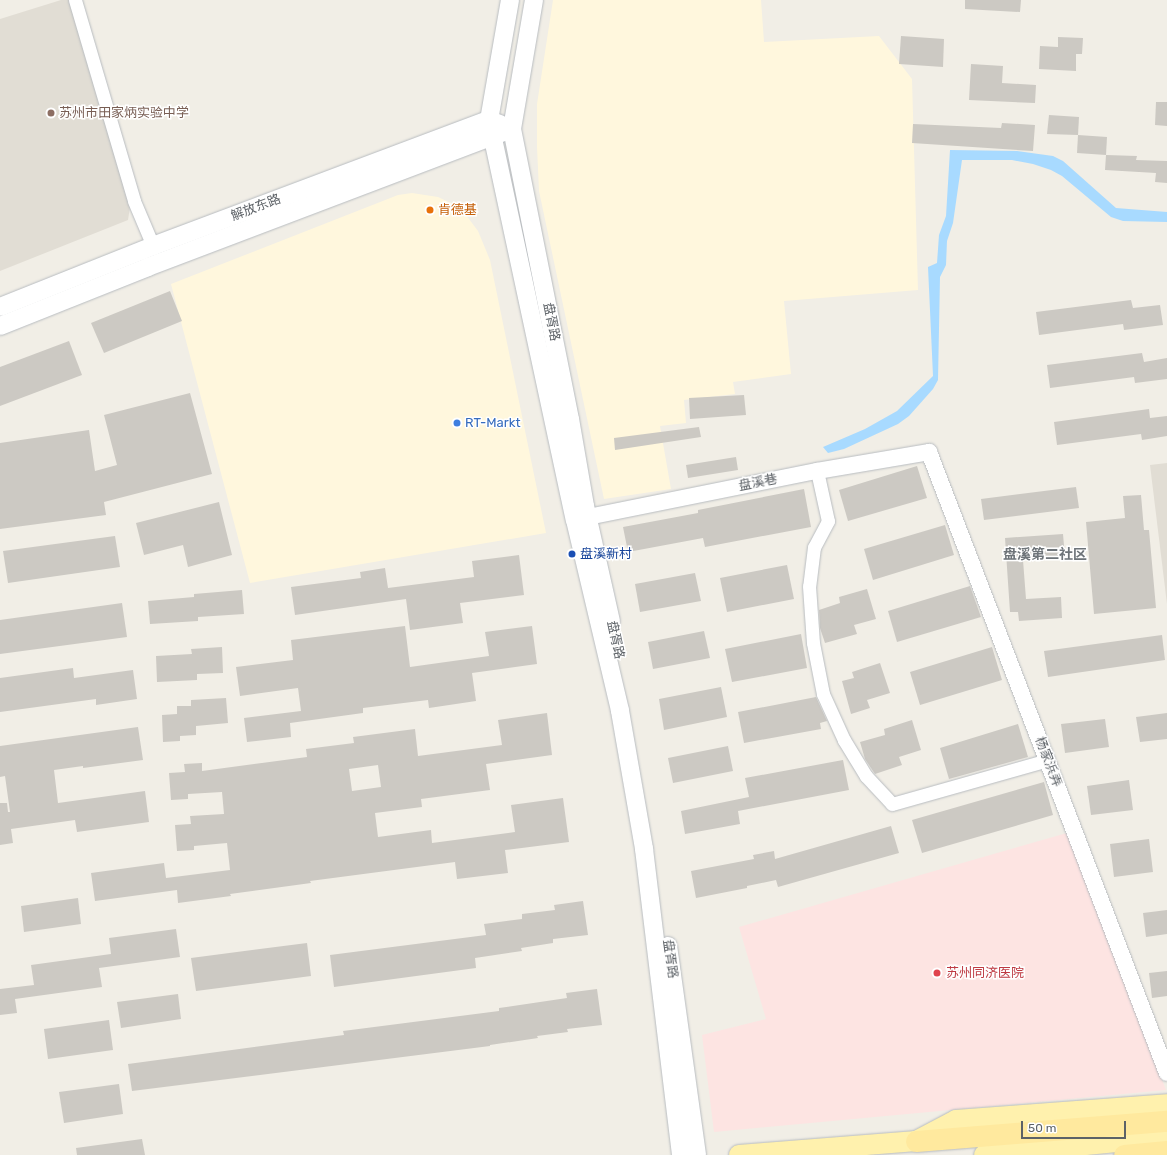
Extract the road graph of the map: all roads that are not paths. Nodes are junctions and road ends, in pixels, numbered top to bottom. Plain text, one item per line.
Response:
1 (75, 0) edge
2 (510, 0) edge
3 (534, 0) edge
4 (491, 128) junction
5 (512, 129) junction
6 (153, 246) junction
7 (0, 307) edge
8 (0, 326) edge
9 (929, 452) joint
10 (817, 471) junction
11 (588, 517) junction
12 (1047, 760) junction
13 (1167, 1073) edge
14 (1167, 1104) edge
15 (1167, 1121) edge
16 (1167, 1137) edge
17 (916, 1140) junction
18 (1167, 1151) edge
19 (681, 1155) edge
20 (697, 1155) edge
21 (739, 1155) edge
22 (984, 1155) edge
23 (1124, 1155) edge

1 - 6 street
2 - 4 main road, 盘胥路
3 - 5 main road, 盘胥路
4 - 5 main road
4 - 6 main road, 解放东路
4 - 8 main road, 解放东路
4 - 19 main road, 盘胥路
5 - 11 main road, 盘胥路
6 - 7 main road, 解放东路
9 - 10 street, 盘溪巷
9 - 12 street, 杨家浜弄
10 - 11 street, 盘溪巷
10 - 12 street
11 - 20 main road, 盘胥路
12 - 13 street, 杨家浜弄
14 - 17 main road
15 - 17 highway
16 - 22 main road
17 - 21 main road
18 - 23 highway

